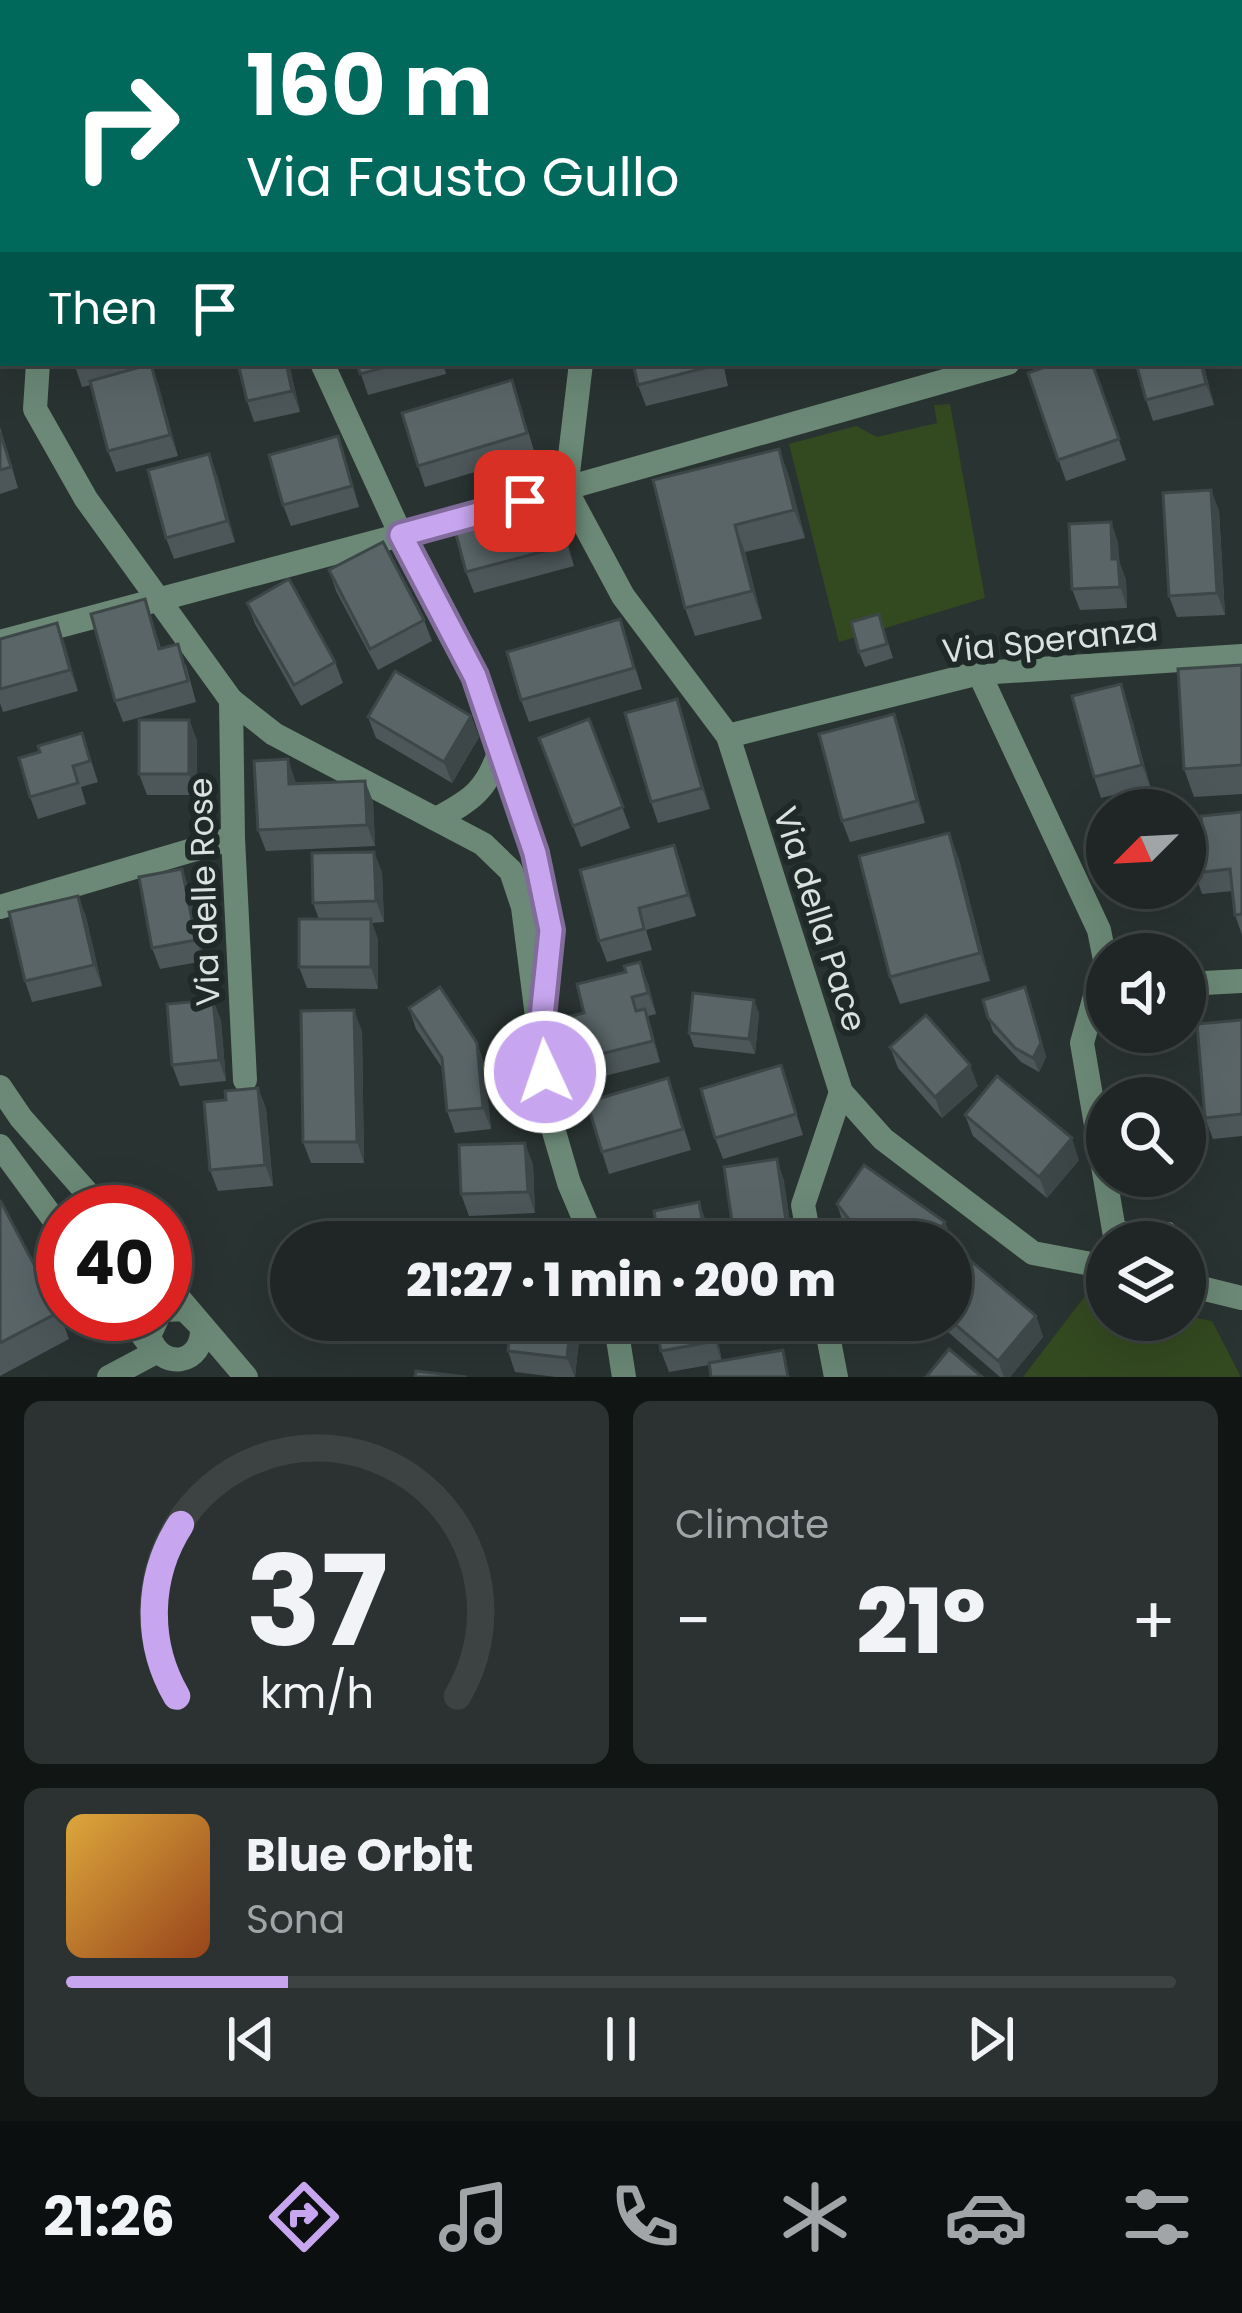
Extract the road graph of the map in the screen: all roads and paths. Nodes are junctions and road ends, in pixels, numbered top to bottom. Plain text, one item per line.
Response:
1 (38, 366) edge
2 (323, 366) edge
3 (581, 366) edge
4 (998, 366) edge
5 (566, 490) junction
6 (401, 535) junction
7 (160, 601) junction
8 (0, 642) edge
9 (1242, 656) edge
10 (979, 673) junction
11 (231, 700) junction
12 (728, 736) junction
13 (500, 750) junction
14 (436, 819) junction
15 (233, 838) junction
16 (0, 907) edge
17 (1100, 933) edge
18 (1242, 981) edge
19 (1206, 983) edge
20 (1086, 1021) edge
21 (541, 1027) junction
22 (245, 1080) dead end
23 (0, 1087) edge
24 (841, 1093) junction
25 (0, 1146) edge
26 (80, 1185) edge
27 (36, 1195) edge
28 (585, 1221) edge
29 (806, 1221) edge
30 (1113, 1221) edge
31 (1086, 1263) edge
32 (1206, 1289) edge
33 (1242, 1298) edge
34 (192, 1312) edge
35 (192, 1315) edge
36 (198, 1319) junction
37 (147, 1341) edge
38 (151, 1341) edge
39 (618, 1341) edge
40 (829, 1341) edge
41 (156, 1352) junction
42 (109, 1377) edge
43 (175, 1377) edge
44 (246, 1377) edge
45 (624, 1377) edge
46 (836, 1377) edge

1 - 7 street
2 - 6 street
3 - 5 street
4 - 5 street
5 - 6 street
5 - 12 street, Via della Pace
6 - 7 street
6 - 13 street
7 - 8 street
7 - 11 street
9 - 10 street, Via Speranza
10 - 12 street, Via Speranza
10 - 17 street
11 - 14 street
11 - 15 street, Via delle Rose
12 - 24 street, Via della Pace
13 - 14 street
13 - 21 street
14 - 21 street
15 - 16 street
15 - 22 street, Via delle Rose
18 - 19 street
20 - 30 street
21 - 28 street
23 - 26 street
24 - 29 street
24 - 31 street, Via della Pace
25 - 27 street
32 - 33 street
34 - 36 street
35 - 36 street
36 - 41 street
36 - 44 street
37 - 41 street
38 - 41 street
39 - 45 street
40 - 46 street
41 - 42 street
41 - 43 street

